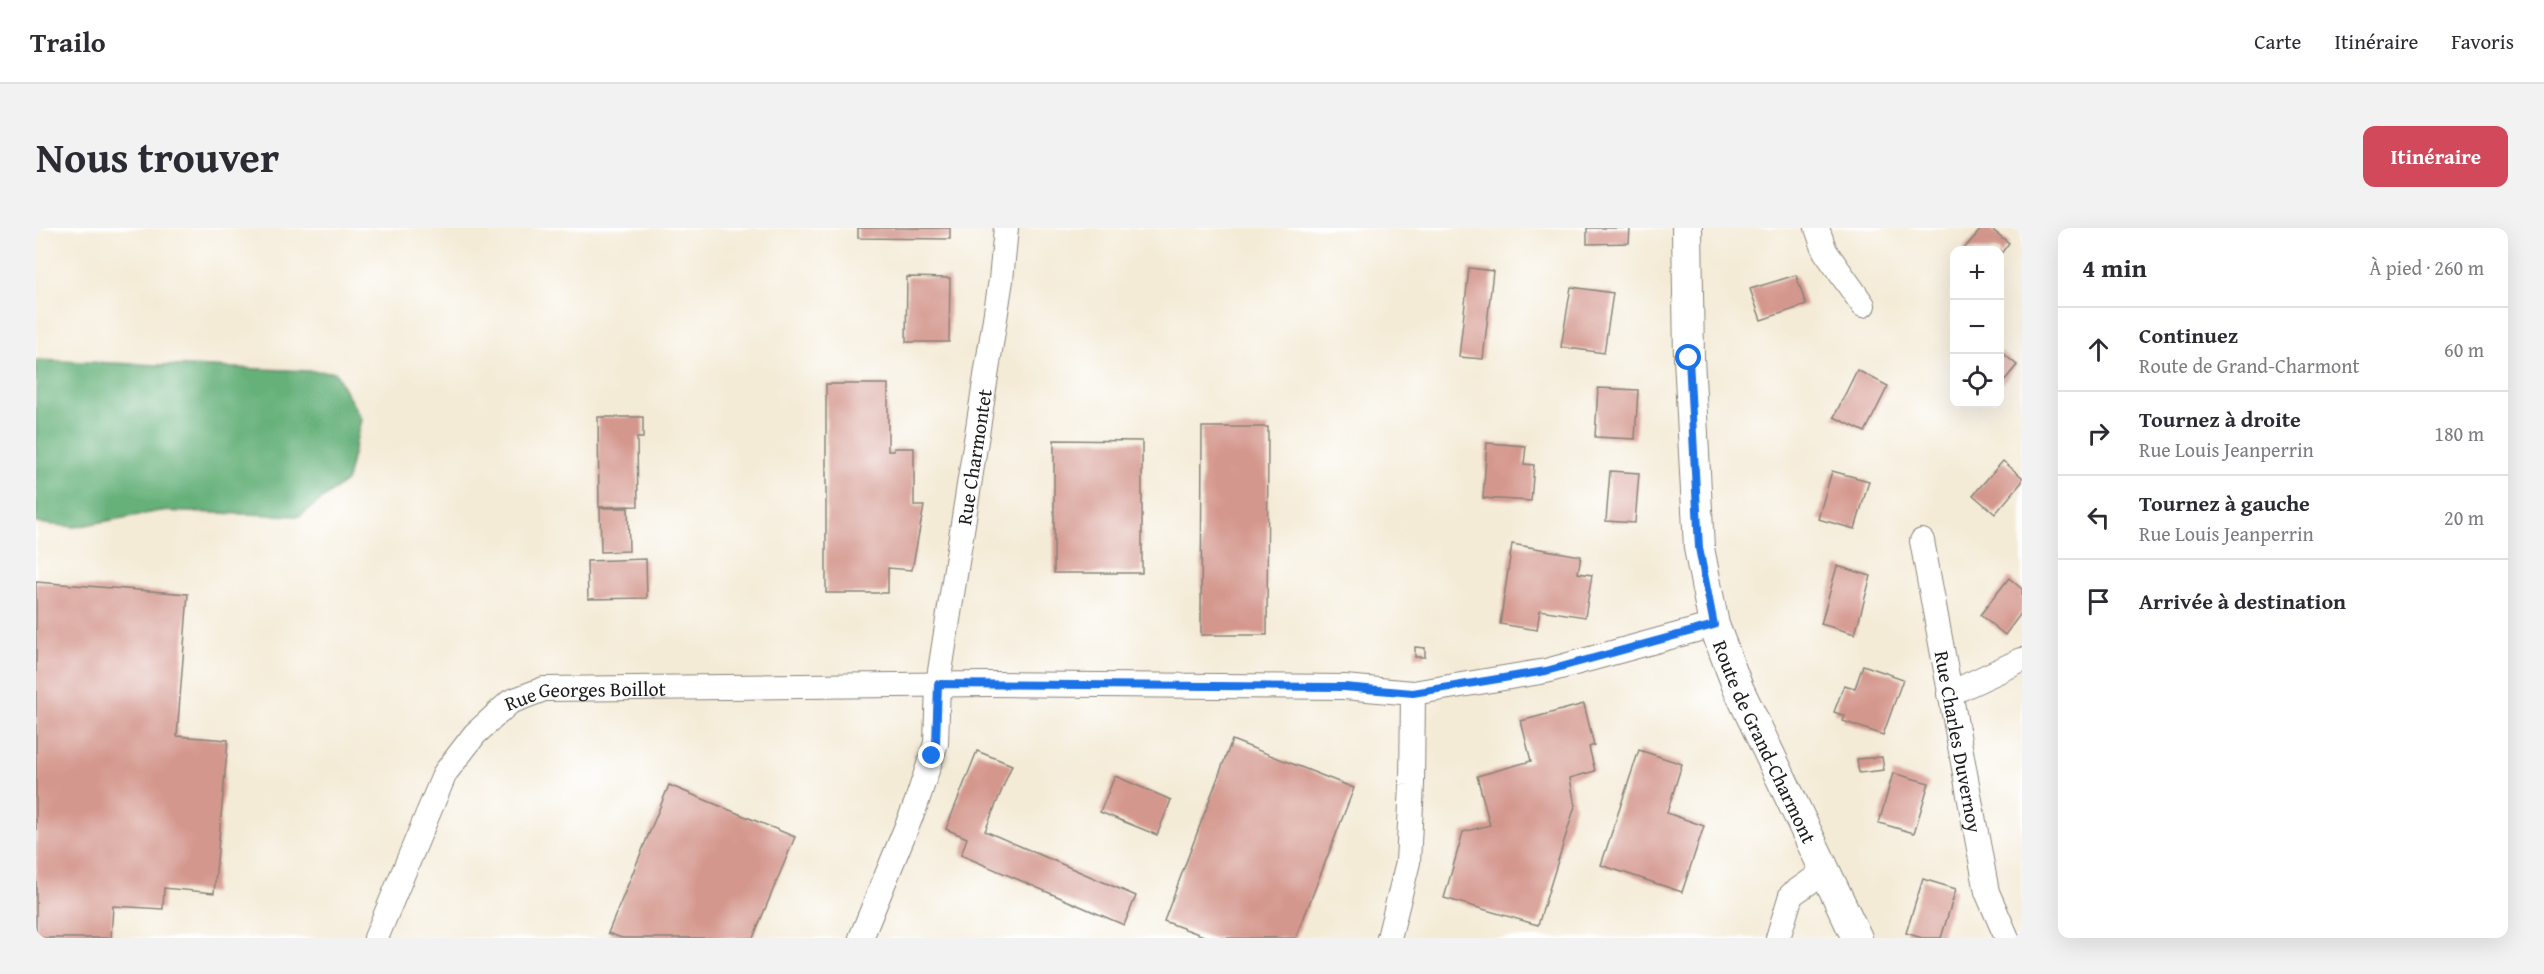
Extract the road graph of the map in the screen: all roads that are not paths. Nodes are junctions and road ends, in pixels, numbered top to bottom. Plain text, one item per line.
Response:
1 (1005, 228) edge
2 (1687, 228) edge
3 (1817, 228) edge
4 (1863, 305) dead end
5 (1922, 541) dead end
6 (1714, 625) junction
7 (2022, 660) edge
8 (938, 684) junction
9 (1413, 693) junction
10 (1949, 694) junction
11 (1826, 871) junction
12 (376, 938) edge
13 (861, 938) edge
14 (1389, 938) edge
15 (1778, 938) edge
16 (1857, 938) edge
17 (2007, 938) edge

1 - 8 street, Rue Charmontet
2 - 6 street, Route de Grand-Charmont
3 - 4 street
5 - 10 street, Rue Charles Duvernoy
6 - 9 street, Rue Georges Boillot
6 - 11 street, Route de Grand-Charmont
7 - 10 street
8 - 9 street, Rue Georges Boillot
8 - 12 street, Rue Georges Boillot
8 - 13 street, Rue Charmontet
9 - 14 street
10 - 17 street, Rue Charles Duvernoy
11 - 15 street
11 - 16 street, Route de Grand-Charmont

